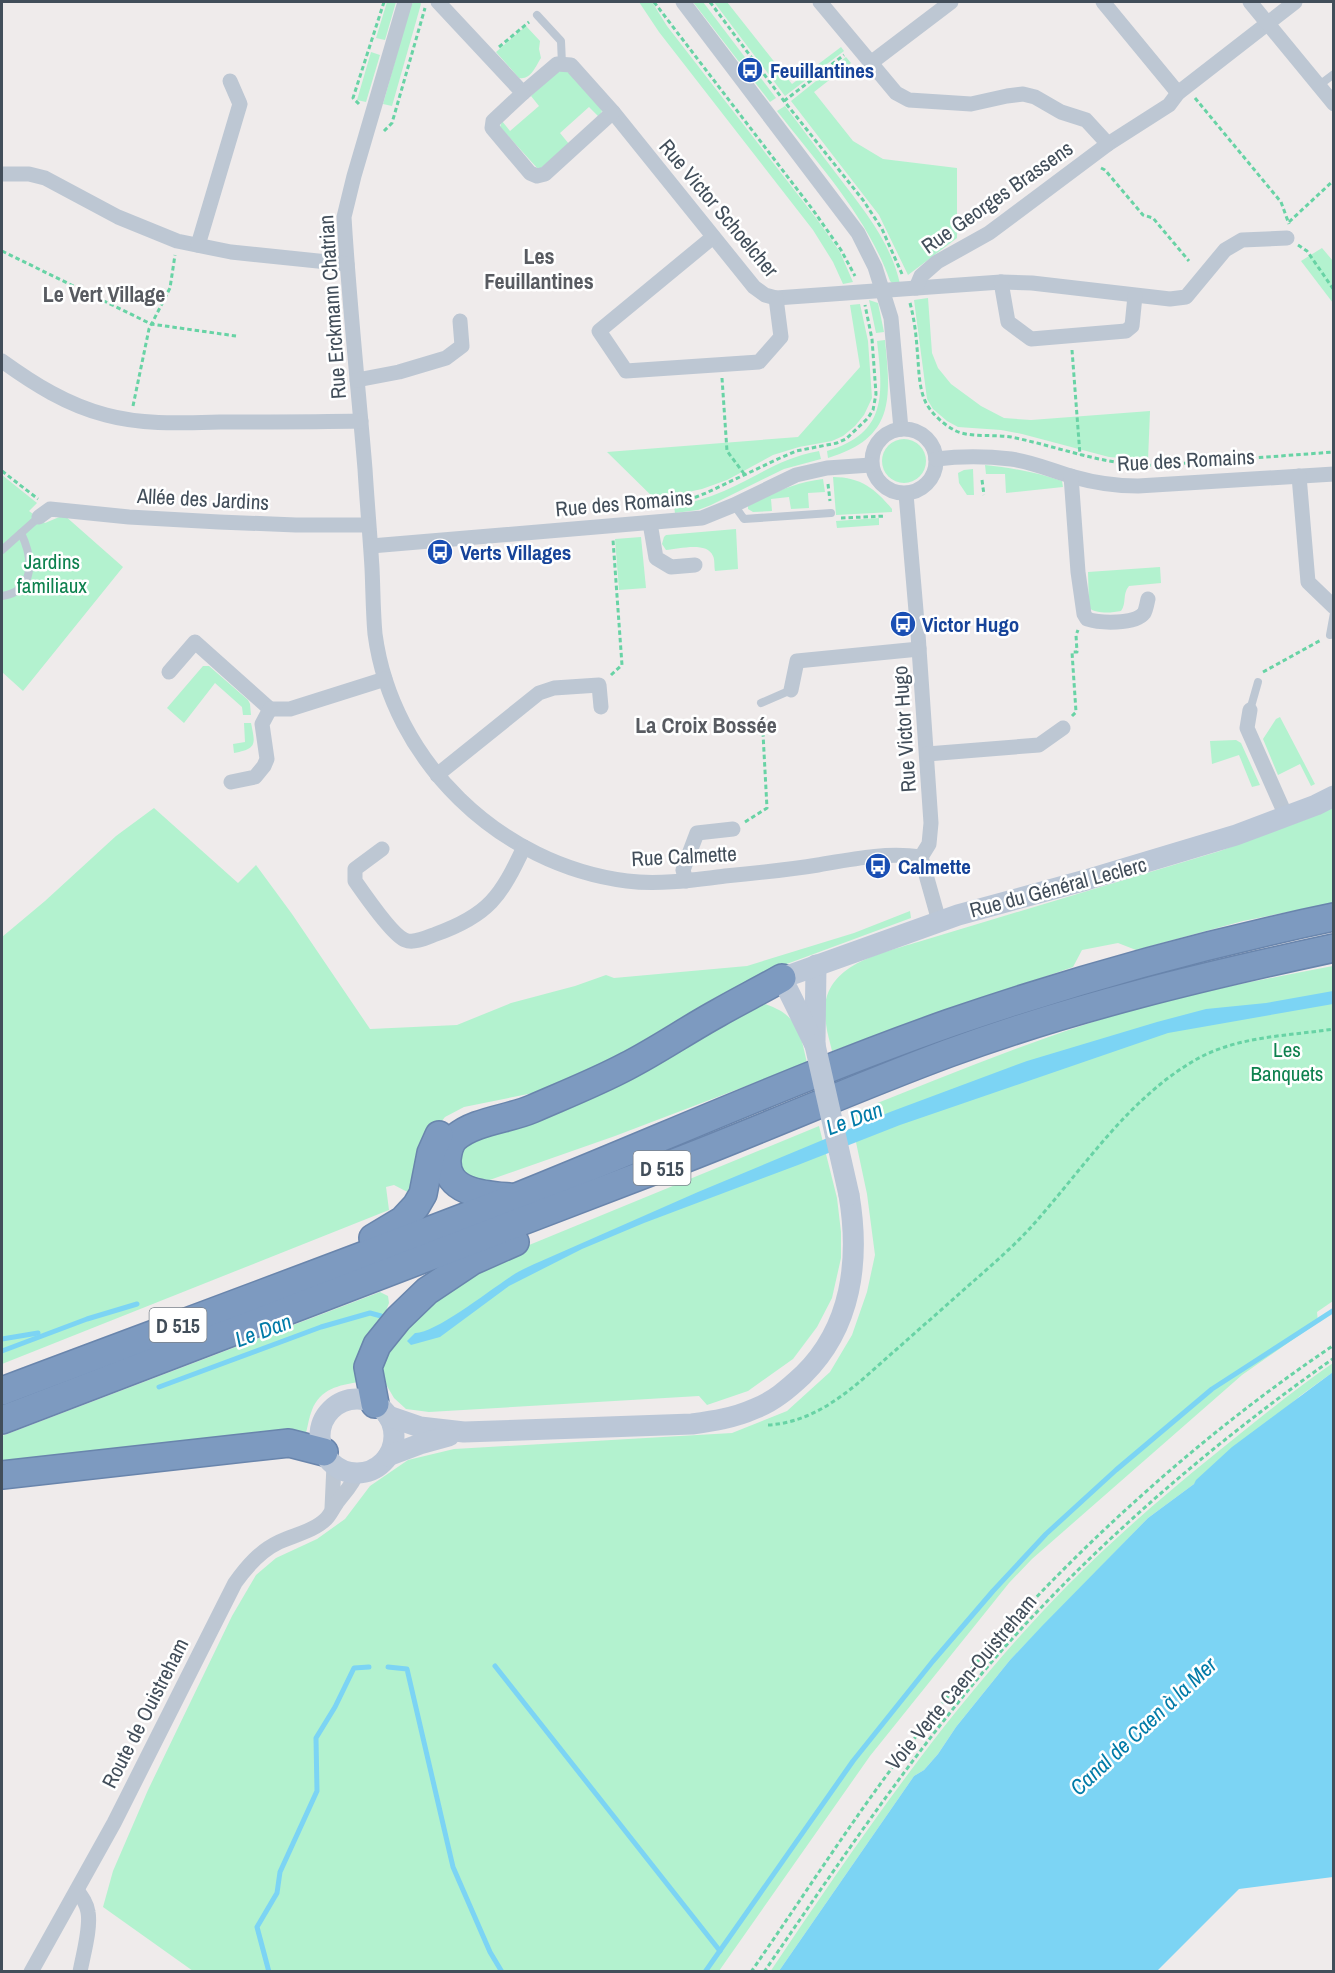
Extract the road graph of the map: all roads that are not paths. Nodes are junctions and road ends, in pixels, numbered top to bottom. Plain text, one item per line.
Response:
1 (405, 2) edge
2 (432, 2) edge
3 (683, 2) edge
4 (820, 2) edge
5 (951, 2) edge
6 (1103, 2) edge
7 (1250, 2) edge
8 (1295, 2) edge
9 (537, 15) road end
10 (1267, 23) junction
11 (872, 62) junction
12 (562, 64) junction
13 (1334, 74) edge
14 (230, 81) dead end
15 (1318, 86) junction
16 (1182, 90) junction
17 (523, 93) junction
18 (1334, 104) edge
19 (613, 112) junction
20 (1108, 144) junction
21 (2, 174) edge
22 (713, 237) junction
23 (1287, 238) road end
24 (198, 245) junction
25 (346, 264) junction
26 (1001, 282) junction
27 (910, 288) junction
28 (882, 290) junction
29 (1134, 296) junction
30 (776, 298) junction
31 (460, 321) dead end
32 (2, 362) edge
33 (357, 380) junction
34 (361, 422) junction
35 (901, 429) junction
36 (936, 459) junction
37 (871, 465) junction
38 (1334, 474) edge
39 (1071, 476) junction
40 (1299, 476) junction
41 (906, 494) junction
42 (734, 505) junction
43 (44, 513) joint
44 (831, 513) road end
45 (650, 523) junction
46 (368, 525) junction
47 (21, 534) junction
48 (370, 546) junction
49 (2, 550) edge
50 (695, 565) dead end
51 (2, 596) edge
52 (1148, 599) dead end
53 (1334, 607) edge
54 (1334, 613) edge
55 (1330, 635) road end
56 (919, 649) junction
57 (169, 672) dead end
58 (386, 679) junction
59 (1257, 682) road end
60 (791, 690) joint
61 (761, 703) road end
62 (601, 707) dead end
63 (270, 709) junction
64 (1250, 710) joint
65 (1063, 728) road end
66 (927, 754) junction
67 (437, 775) junction
68 (231, 782) dead end
69 (1334, 796) edge
70 (1286, 816) junction
71 (734, 829) road end
72 (524, 847) junction
73 (382, 849) dead end
74 (921, 857) junction
75 (686, 881) junction
76 (1334, 917) edge
77 (939, 921) junction
78 (1334, 948) edge
79 (816, 965) junction
80 (782, 978) junction
81 (815, 1045) junction
82 (557, 1097) junction
83 (686, 1159) junction
84 (515, 1197) junction
85 (355, 1258) junction
86 (2, 1391) edge
87 (381, 1410) junction
88 (2, 1420) edge
89 (464, 1432) junction
90 (388, 1456) junction
91 (329, 1459) junction
92 (357, 1473) junction
93 (2, 1475) edge
94 (332, 1508) junction
95 (77, 1890) junction
96 (31, 1971) edge
97 (80, 1971) edge

1 - 25 street, Rue Erckmann Chatrian
2 - 17 street
3 - 28 street
4 - 11 street, Rue Georges Brassens
5 - 11 street
6 - 16 street
7 - 10 street
8 - 10 street, Rue Georges Brassens
9 - 12 lane
10 - 15 street
10 - 16 street, Rue Georges Brassens
11 - 20 street, Rue Georges Brassens
12 - 17 street
12 - 19 street, Rue Victor Schoelcher
13 - 15 lane
14 - 24 street
15 - 18 street
16 - 20 street, Rue Georges Brassens
17 - 19 street
19 - 22 street, Rue Victor Schoelcher
20 - 27 street, Rue Georges Brassens
21 - 24 street
22 - 30 street, Rue Victor Schoelcher
22 - 30 street
23 - 29 street, Rue Victor Schoelcher
24 - 25 street
25 - 33 street, Rue Erckmann Chatrian
26 - 27 street, Rue Victor Schoelcher
26 - 29 street, Rue Victor Schoelcher
26 - 29 street
27 - 28 street, Rue Victor Schoelcher
28 - 30 street, Rue Victor Schoelcher
28 - 35 street
31 - 33 street
32 - 34 street
33 - 34 street, Rue Erckmann Chatrian
34 - 46 street, Rue Erckmann Chatrian
35 - 36 street
35 - 37 street
36 - 39 street, Rue des Romains
36 - 41 street
37 - 41 street
37 - 42 street, Rue des Romains
38 - 40 street, Rue des Romains
39 - 40 street, Rue des Romains
39 - 52 street
40 - 53 street
41 - 56 street, Rue Victor Hugo
42 - 44 lane
42 - 45 street, Rue des Romains
43 - 46 street, Allée des Jardins
43 - 47 lane
45 - 48 street, Rue des Romains
45 - 50 street
46 - 48 street, Rue Erckmann Chatrian
47 - 49 lane
47 - 51 lane
48 - 58 street, Rue Calmette
54 - 55 lane
56 - 60 street
56 - 66 street, Rue Victor Hugo
57 - 63 street
58 - 63 street
58 - 67 street, Rue Calmette
59 - 64 lane
60 - 61 lane
62 - 67 street
63 - 68 street
64 - 70 street
65 - 66 street
66 - 74 street, Rue Victor Hugo
67 - 72 street, Rue Calmette
69 - 70 street, Rue du Général Leclerc
70 - 77 street, Rue du Général Leclerc
71 - 75 street
72 - 73 street
72 - 75 street, Rue Calmette
74 - 75 street, Rue Calmette
74 - 77 street
76 - 84 highway, D 515
77 - 79 street, Rue du Général Leclerc
78 - 83 highway, D 515
79 - 80 street, Rue du Général Leclerc
79 - 81 street
80 - 81 street
80 - 82 highway
81 - 89 street, bridge
82 - 84 highway
82 - 85 highway
83 - 87 highway
83 - 88 highway, D 515
84 - 85 highway, D 515
85 - 86 highway, D 515
87 - 89 street
87 - 90 street
87 - 91 street
89 - 90 street
90 - 92 street
91 - 92 street
91 - 93 highway
91 - 94 street
92 - 94 street, Route de Ouistreham
94 - 95 street, Route de Ouistreham
95 - 96 street, Route de Ouistreham
95 - 97 street

